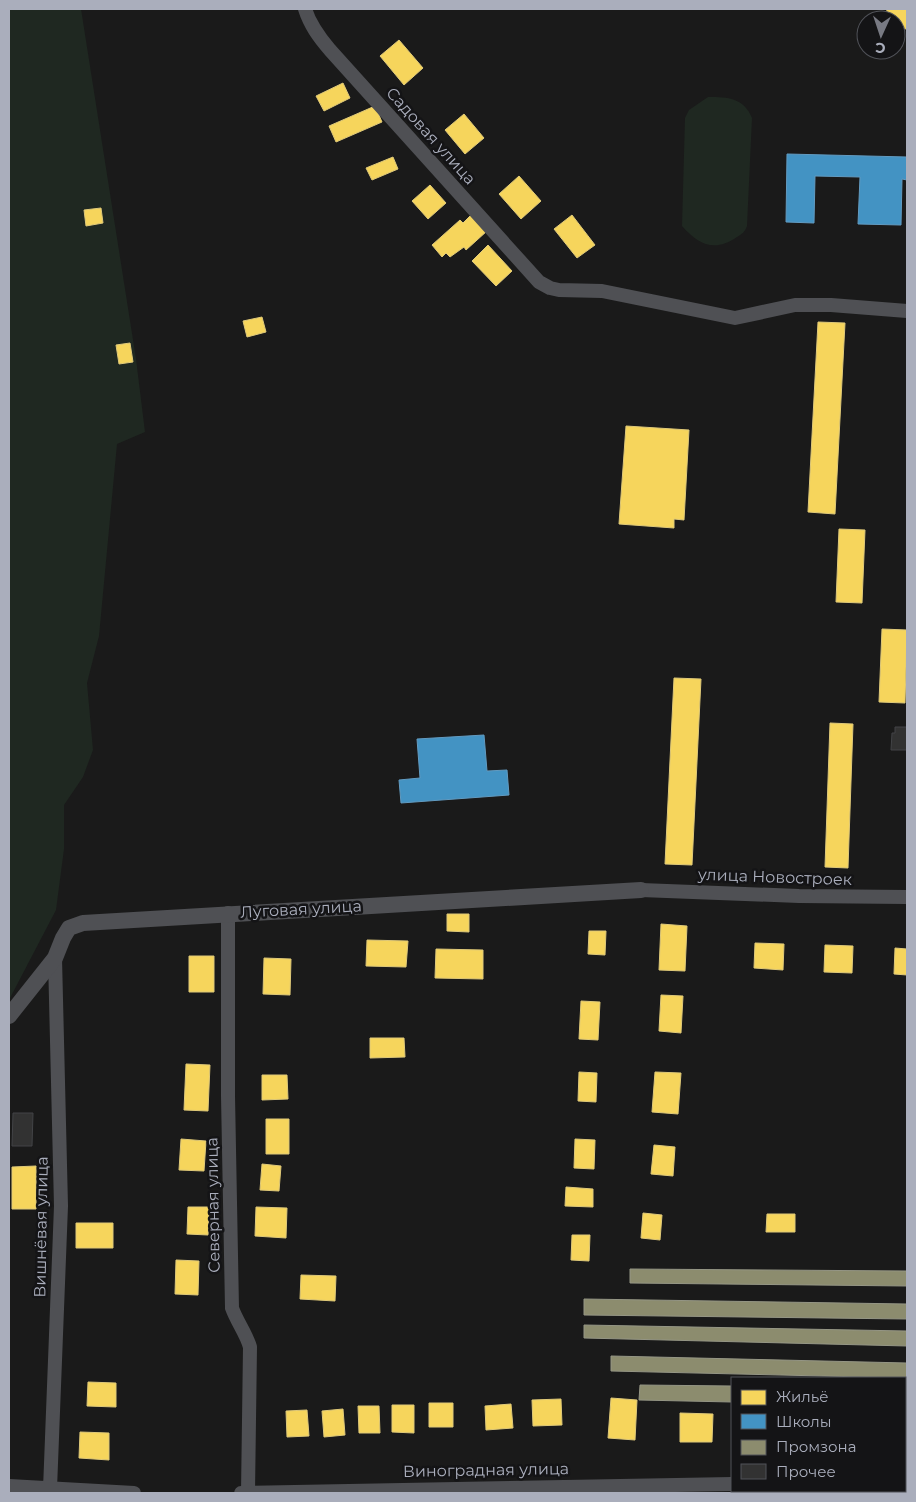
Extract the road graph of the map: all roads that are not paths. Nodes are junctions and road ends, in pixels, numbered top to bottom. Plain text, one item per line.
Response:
1 (304, 9) edge
2 (907, 311) edge
3 (641, 890) joint
4 (907, 897) edge
5 (228, 913) junction
6 (55, 958) junction
7 (9, 1016) edge
8 (731, 1484) edge
9 (9, 1486) edge
10 (47, 1491) edge
11 (134, 1493) edge
12 (244, 1493) edge

1 - 2 street, Садовая улица
3 - 4 street, улица Новостроек
3 - 5 street, Луговая улица
5 - 6 street, Луговая улица
5 - 12 street, Северная улица
6 - 7 street, Луговая улица
6 - 10 street, Вишнёвая улица
8 - 12 street, Виноградная улица
9 - 10 street
10 - 11 street

